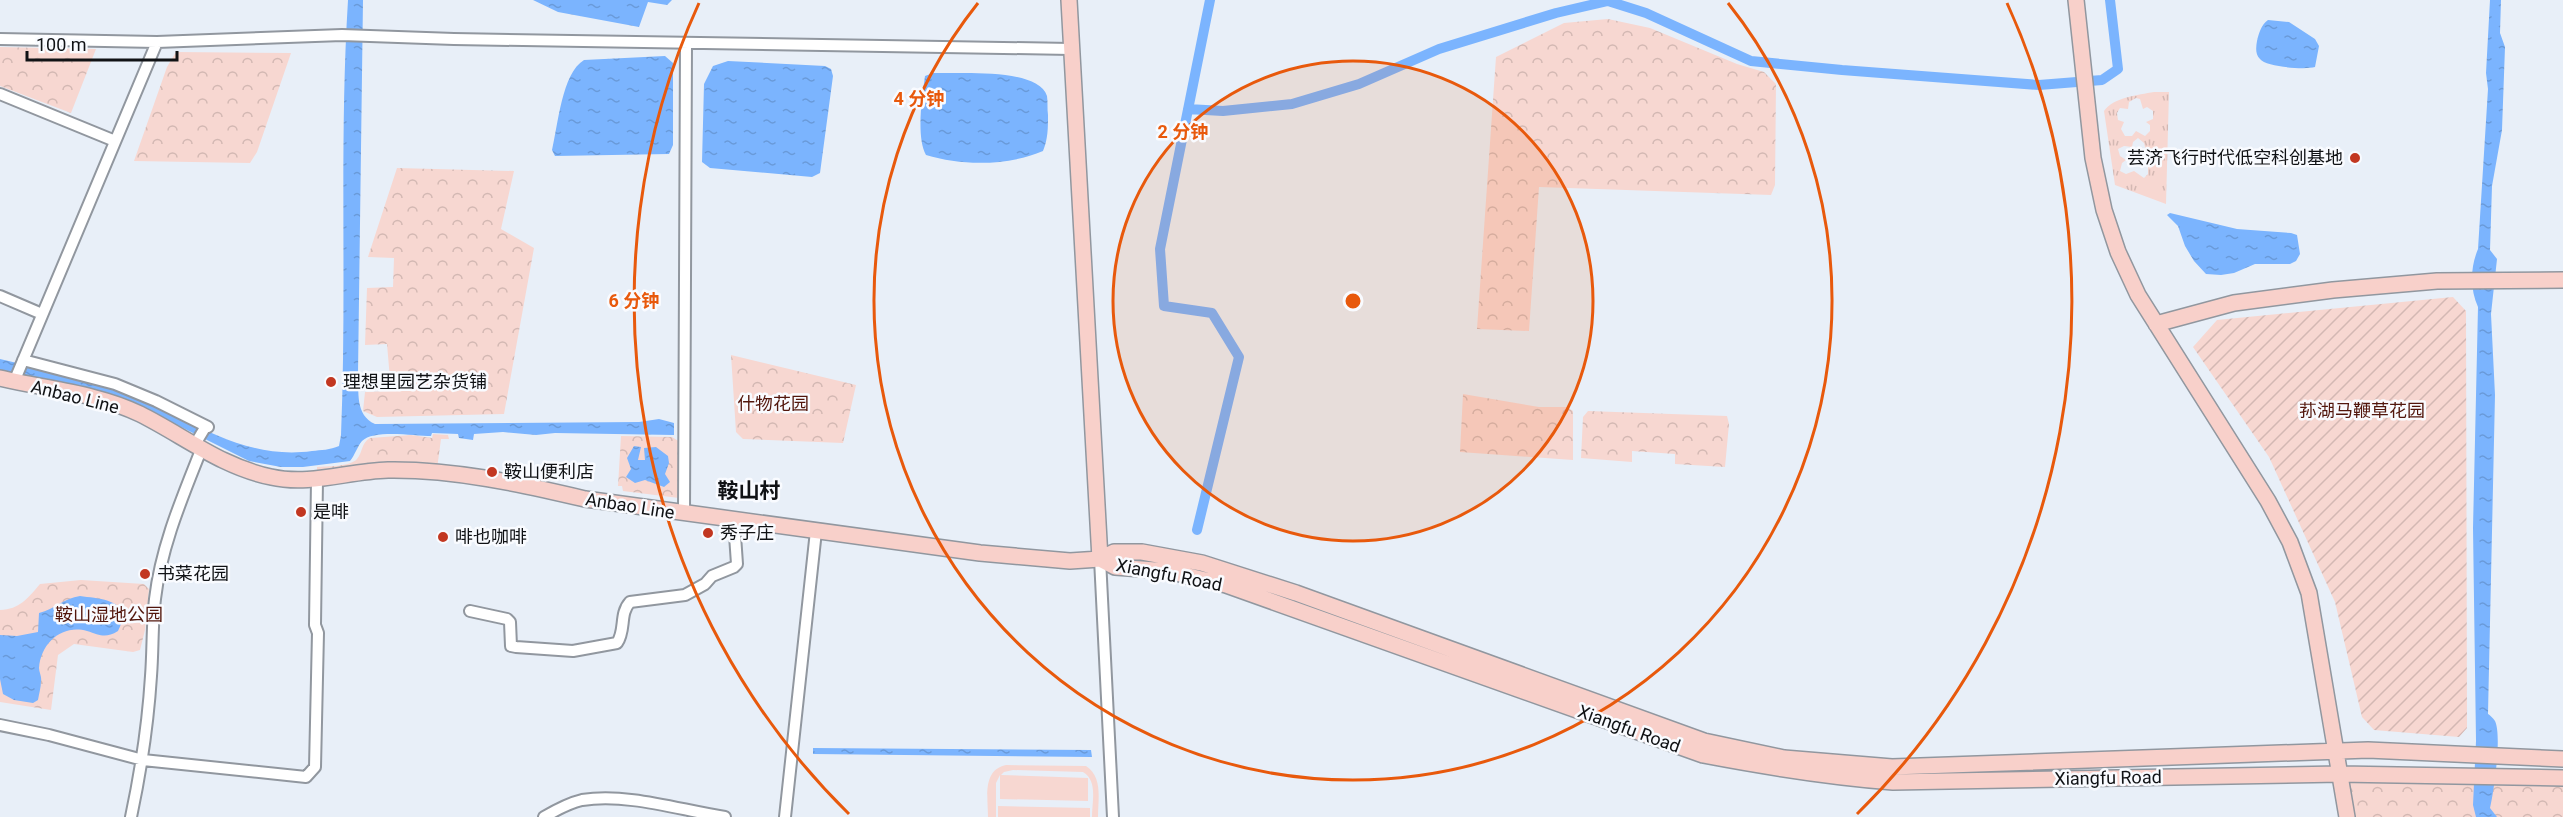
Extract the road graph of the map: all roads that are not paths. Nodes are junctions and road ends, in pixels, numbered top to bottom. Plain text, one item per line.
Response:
1 (1069, 0) edge
2 (2076, 0) edge
3 (0, 39) edge
4 (157, 42) junction
5 (686, 43) junction
6 (1071, 49) junction
7 (0, 94) edge
8 (115, 141) junction
9 (2563, 280) edge
10 (0, 296) edge
11 (42, 314) junction
12 (2156, 324) junction
13 (23, 360) junction
14 (10, 378) edge
15 (198, 445) junction
16 (317, 480) junction
17 (684, 514) junction
18 (734, 521) junction
19 (816, 531) junction
20 (1100, 558) junction
21 (470, 611) dead end
22 (0, 725) edge
23 (2336, 751) junction
24 (2563, 759) edge
25 (143, 760) junction
26 (2340, 774) junction
27 (2563, 778) edge
28 (711, 816) edge
29 (131, 817) edge
30 (544, 817) edge
31 (725, 817) edge
32 (785, 817) edge
33 (1113, 817) edge
34 (2347, 817) edge

1 - 6 main road
2 - 12 main road
3 - 4 street
4 - 5 street
4 - 8 street
5 - 6 street
5 - 17 street
6 - 20 main road
7 - 8 street
8 - 11 street
9 - 12 main road
10 - 11 street
11 - 13 street
12 - 23 main road
13 - 14 street
13 - 15 street
14 - 15 main road, Anbao Line
15 - 16 main road, Anbao Line
15 - 25 street
16 - 17 main road, Anbao Line
16 - 25 street
17 - 18 main road, Anbao Line
18 - 19 main road, Anbao Line
18 - 21 street
19 - 20 main road, Anbao Line
19 - 32 street
20 - 23 main road, Xiangfu Road
20 - 26 main road, Xiangfu Road
20 - 33 street
22 - 25 street
23 - 24 main road, Xiangfu Road
23 - 26 main road
25 - 29 street
26 - 27 main road, Xiangfu Road
26 - 34 main road
28 - 30 street
28 - 31 street

